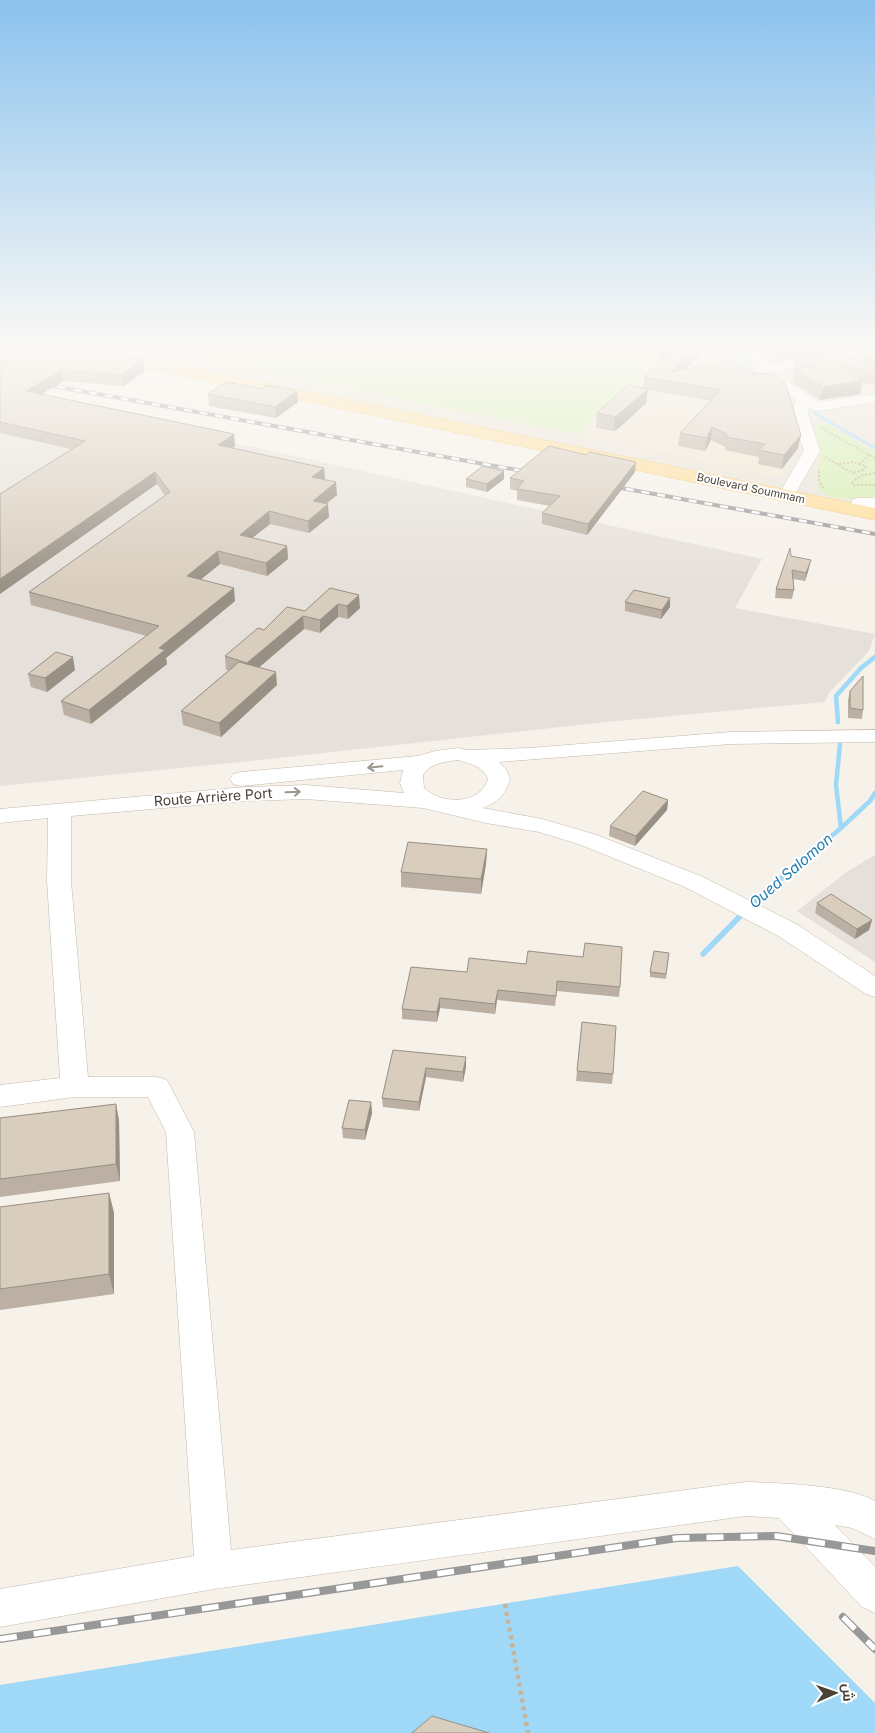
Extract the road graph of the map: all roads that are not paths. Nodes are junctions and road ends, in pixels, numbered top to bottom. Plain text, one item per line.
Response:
1 (469, 428) edge
2 (493, 428) edge
3 (809, 428) edge
4 (790, 489) junction
5 (871, 509) edge
6 (875, 736) edge
7 (529, 754) junction
8 (470, 756) junction
9 (424, 762) junction
10 (497, 784) junction
11 (426, 801) junction
12 (0, 803) edge
13 (453, 807) junction
14 (60, 810) junction
15 (0, 816) edge
16 (542, 826) junction
17 (875, 988) edge
18 (75, 1087) junction
19 (0, 1096) edge
20 (787, 1501) junction
21 (869, 1512) edge
22 (214, 1572) junction
23 (875, 1594) edge
24 (0, 1608) edge

1 - 5 main road, Boulevard Soummam
2 - 4 main road, Boulevard Soummam
3 - 4 street
4 - 5 main road, Boulevard Soummam
6 - 7 street
7 - 8 street
7 - 10 street
8 - 9 street
8 - 10 street
9 - 11 street
9 -> 12 street, Route Arrière Port
10 - 13 street
10 - 16 street
11 - 13 street
14 -> 11 street, Route Arrière Port
13 - 16 street
14 - 15 street, Route Arrière Port
14 - 18 street
16 - 17 street
18 - 19 street
18 - 22 street
20 - 21 street
20 - 22 street
20 - 23 street
22 - 24 street

